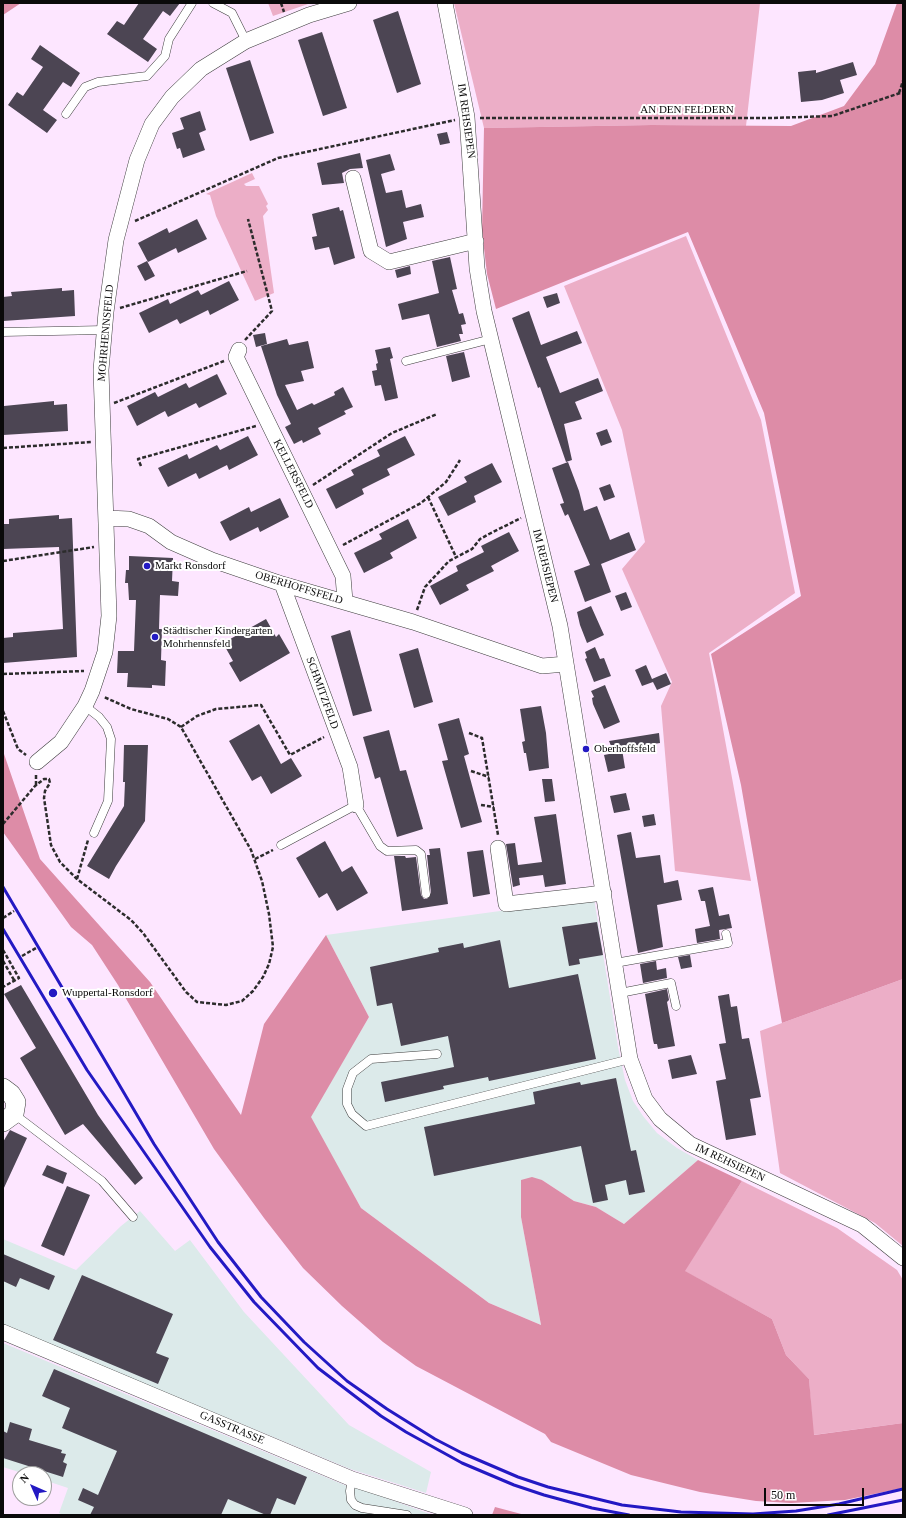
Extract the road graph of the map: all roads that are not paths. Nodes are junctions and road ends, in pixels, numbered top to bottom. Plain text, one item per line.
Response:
1 (192, 3) edge
2 (213, 3) edge
3 (349, 3) edge
4 (445, 3) edge
5 (246, 40) junction
6 (66, 114) dead end
7 (353, 178) dead end
8 (476, 241) junction
9 (104, 330) junction
10 (3, 332) edge
11 (491, 339) junction
12 (238, 354) road end
13 (406, 360) dead end
14 (106, 518) junction
15 (282, 584) junction
16 (345, 601) junction
17 (566, 664) junction
18 (85, 706) junction
19 (37, 762) road end
20 (356, 805) junction
21 (94, 833) road end
22 (281, 845) road end
23 (498, 848) road end
24 (604, 893) junction
25 (426, 894) dead end
26 (726, 934) dead end
27 (615, 963) junction
28 (620, 993) junction
29 (676, 1006) dead end
30 (437, 1054) dead end
31 (630, 1059) junction
32 (3, 1088) edge
33 (9, 1118) edge
34 (133, 1217) dead end
35 (903, 1258) edge
36 (3, 1332) edge
37 (352, 1478) junction
38 (407, 1515) edge
39 (465, 1515) edge

1 - 6 lane
2 - 5 lane
3 - 5 street, MOHRHENNSFELD
4 - 8 street, IM REHSIEPEN
5 - 9 street, MOHRHENNSFELD
7 - 8 street
8 - 11 street, IM REHSIEPEN
9 - 10 lane
9 - 14 street, MOHRHENNSFELD
11 - 13 lane
11 - 17 street, IM REHSIEPEN
12 - 16 street, KELLERSFELD
14 - 15 street, OBERHOFFSFELD
14 - 18 street, MOHRHENNSFELD
15 - 16 street, OBERHOFFSFELD
15 - 20 street, SCHMITZFELD
16 - 17 street, OBERHOFFSFELD
17 - 24 street, IM REHSIEPEN
18 - 19 street, MOHRHENNSFELD
18 - 21 lane
20 - 22 lane
20 - 25 lane
23 - 24 street
24 - 27 street, IM REHSIEPEN
26 - 27 lane
27 - 28 street, IM REHSIEPEN
28 - 29 lane
28 - 31 street, IM REHSIEPEN
30 - 31 lane
31 - 35 street, IM REHSIEPEN
32 - 33 street
33 - 34 lane
36 - 37 street, GASSTRASSE
37 - 38 lane
37 - 39 street, GASSTRASSE

